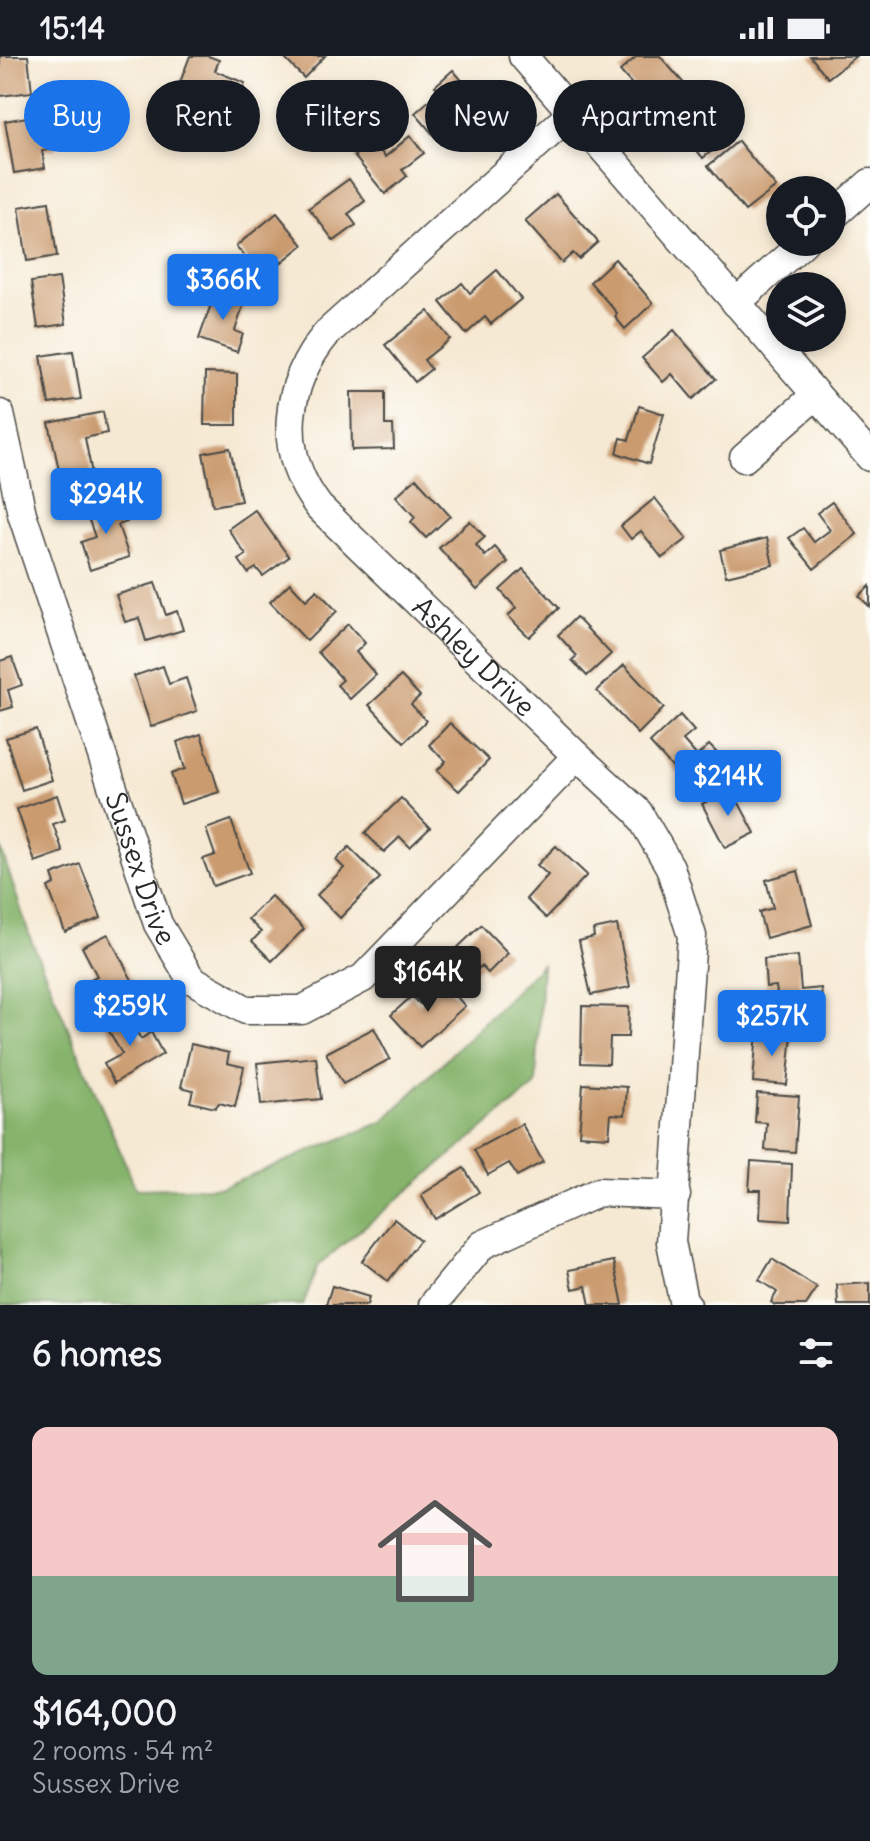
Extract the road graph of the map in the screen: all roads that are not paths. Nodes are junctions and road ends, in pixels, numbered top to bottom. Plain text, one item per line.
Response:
1 (523, 56) edge
2 (553, 91) edge
3 (553, 130) edge
4 (606, 152) edge
5 (870, 183) edge
6 (846, 204) edge
7 (788, 256) edge
8 (736, 303) junction
9 (816, 395) junction
10 (0, 414) edge
11 (870, 457) edge
12 (744, 458) dead end
13 (577, 756) junction
14 (676, 1195) junction
15 (433, 1305) edge
16 (687, 1305) edge

1 - 2 street
3 - 13 street, Ashley Drive
4 - 8 street
5 - 6 street
7 - 8 street
8 - 9 street
9 - 11 street
9 - 12 street
10 - 13 street, Sussex Drive
13 - 14 street, Ashley Drive
14 - 15 street
14 - 16 street, Ashley Drive

